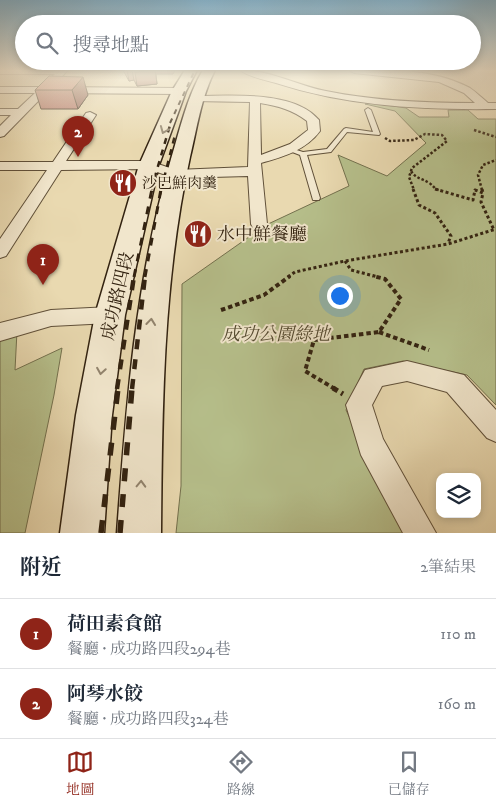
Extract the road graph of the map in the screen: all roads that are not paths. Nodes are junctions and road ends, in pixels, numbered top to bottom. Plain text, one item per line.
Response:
1 (39, 95) edge
2 (186, 95) edge
3 (246, 95) edge
4 (267, 95) edge
5 (332, 95) edge
6 (472, 95) edge
7 (485, 106) junction
8 (496, 106) edge
9 (368, 110) dead end
10 (0, 112) edge
11 (23, 112) junction
12 (90, 115) dead end
13 (0, 133) edge
14 (290, 150) junction
15 (303, 154) junction
16 (0, 166) edge
17 (55, 166) junction
18 (255, 166) junction
19 (162, 170) junction
20 (316, 198) dead end
21 (259, 224) dead end
22 (0, 252) edge
23 (110, 315) junction
24 (0, 332) edge
25 (496, 429) edge
26 (82, 533) edge
27 (139, 533) edge
28 (420, 533) edge

1 - 11 street
2 - 19 main road, 成功路四段
3 - 18 street
4 - 14 street
5 - 7 street
6 - 7 street
7 - 8 street
9 - 15 lane
10 - 11 street
11 - 13 street
12 - 17 street
14 - 15 lane
14 - 18 street
15 - 20 lane
16 - 17 street
17 - 19 street
17 - 22 street
18 - 19 street
18 - 21 street
19 - 23 main road, 成功路四段
27 -> 19 main road, 成功路四段
23 - 24 street
23 -> 26 main road, 成功路四段
25 - 28 street

